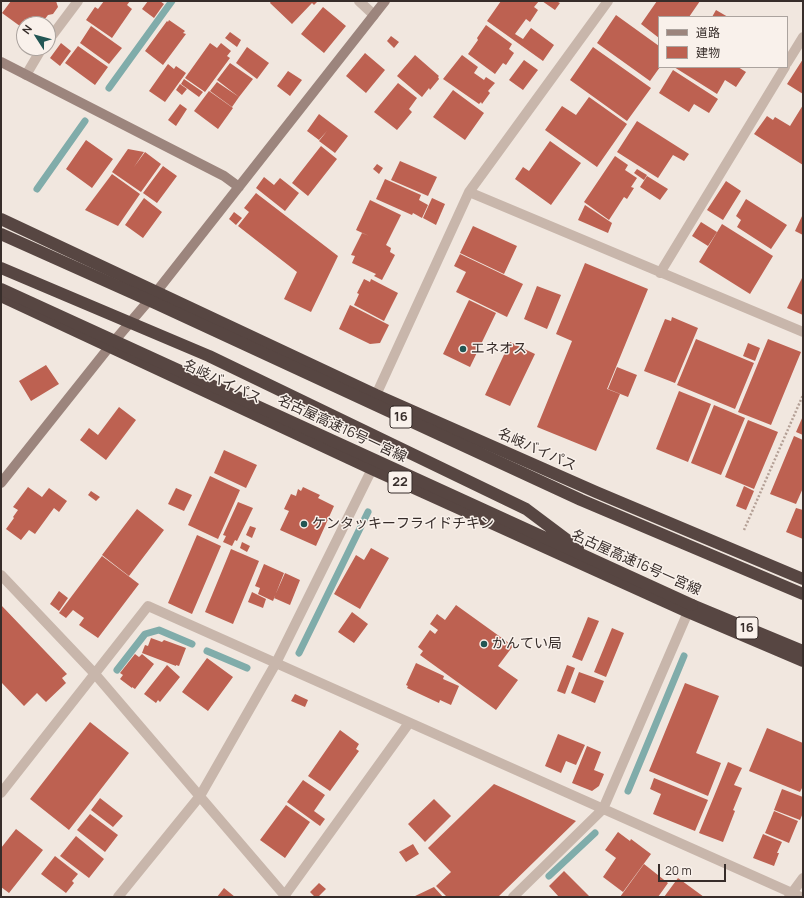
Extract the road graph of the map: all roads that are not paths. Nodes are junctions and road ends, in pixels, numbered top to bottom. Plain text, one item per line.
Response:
1 (78, 1) edge
2 (359, 1) edge
3 (385, 1) edge
4 (608, 1) edge
5 (374, 15) junction
6 (56, 30) edge
7 (803, 37) edge
8 (37, 56) edge
9 (788, 61) edge
10 (1, 62) edge
11 (784, 68) edge
12 (26, 75) junction
13 (239, 187) junction
14 (469, 192) junction
15 (1, 219) edge
16 (1, 234) edge
17 (1, 268) edge
18 (660, 272) junction
19 (1, 289) edge
20 (156, 291) junction
21 (1, 296) edge
22 (803, 332) edge
23 (110, 346) junction
24 (376, 395) junction
25 (372, 469) junction
26 (1, 483) edge
27 (594, 561) junction
28 (1, 575) edge
29 (803, 579) edge
30 (803, 594) edge
31 (688, 612) junction
32 (803, 651) edge
33 (803, 661) edge
34 (276, 663) junction
35 (94, 674) junction
36 (409, 723) junction
37 (1, 793) edge
38 (200, 796) junction
39 (603, 809) junction
40 (803, 878) edge
41 (285, 896) edge
42 (794, 896) edge
43 (118, 897) edge
44 (513, 897) edge

1 - 6 street
2 - 5 street
3 - 5 street
4 - 14 street
5 - 13 street
7 - 9 street
8 - 12 street
10 - 12 street
11 - 18 street
12 - 13 street
13 - 20 street
14 - 18 street
14 - 24 street
15 - 20 highway, 名岐バイパス
16 - 30 highway, 16, bridge
17 - 27 highway, bridge
18 - 22 street
19 - 27 highway, 名古屋高速16号一宮線 / 16, bridge
20 - 23 street
20 - 24 highway, 名岐バイパス
21 - 23 highway, 名岐バイパス / 22
23 - 25 highway, 名岐バイパス / 22
23 - 26 street
24 - 29 highway, 名岐バイパス
25 - 31 highway, 名岐バイパス / 22
25 - 34 street
27 - 32 highway, 名古屋高速16号一宮線 / 16, bridge
28 - 35 street
31 - 33 highway, 名岐バイパス / 22
31 - 39 street
34 - 35 street
34 - 36 street
34 - 38 street
35 - 37 street
35 - 38 street
36 - 39 street
36 - 41 street
38 - 41 street
38 - 43 street
39 - 42 street
39 - 44 street
40 - 42 street

